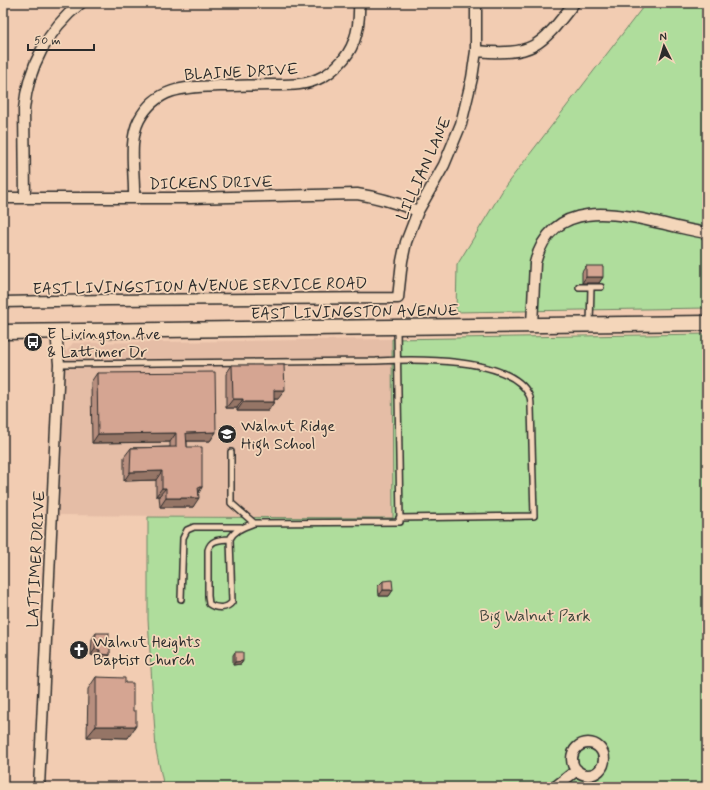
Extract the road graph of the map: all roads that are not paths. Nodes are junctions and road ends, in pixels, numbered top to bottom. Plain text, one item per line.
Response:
1 (81, 3) edge
2 (359, 3) edge
3 (476, 3) edge
4 (574, 3) edge
5 (476, 51) junction
6 (3, 198) edge
7 (25, 198) junction
8 (134, 198) junction
9 (418, 211) junction
10 (707, 233) edge
11 (579, 287) dead end
12 (591, 287) junction
13 (601, 287) dead end
14 (398, 298) joint
15 (3, 302) edge
16 (707, 323) edge
17 (590, 324) junction
18 (532, 325) junction
19 (397, 327) junction
20 (3, 332) edge
21 (56, 332) junction
22 (398, 360) junction
23 (59, 364) junction
24 (231, 452) dead end
25 (399, 518) junction
26 (254, 523) junction
27 (244, 527) junction
28 (230, 539) junction
29 (181, 599) dead end
30 (577, 770) dead end
31 (39, 787) edge
32 (555, 787) edge

1 - 7 street
2 - 8 street, BLAINE DRIVE
3 - 5 street, LILLIAN LANE
4 - 5 street
5 - 9 street, LILLIAN LANE
6 - 7 street, DICKENS DRIVE
7 - 8 street, DICKENS DRIVE
8 - 9 street, DICKENS DRIVE
9 - 14 street, LILLIAN LANE
10 - 18 street
11 - 12 lane
12 - 13 lane
12 - 17 lane
14 - 15 street, EAST LIVINGSTION AVENUE SERVICE ROAD
16 - 17 main road, EAST LIVINGSTON AVENUE
17 - 18 main road, EAST LIVINGSTON AVENUE
18 - 19 main road, EAST LIVINGSTON AVENUE
19 - 21 main road, EAST LIVINGSTON AVENUE
19 - 22 lane
20 - 21 main road, EAST LIVINGSTON AVENUE
21 - 23 street, LATTIMER DRIVE
22 - 23 lane
22 - 25 lane
22 - 25 lane
23 - 31 street, LATTIMER DRIVE
24 - 26 lane
25 - 26 lane
26 - 27 lane
27 - 28 lane
27 - 29 lane
28 - 28 lane
30 - 32 street

